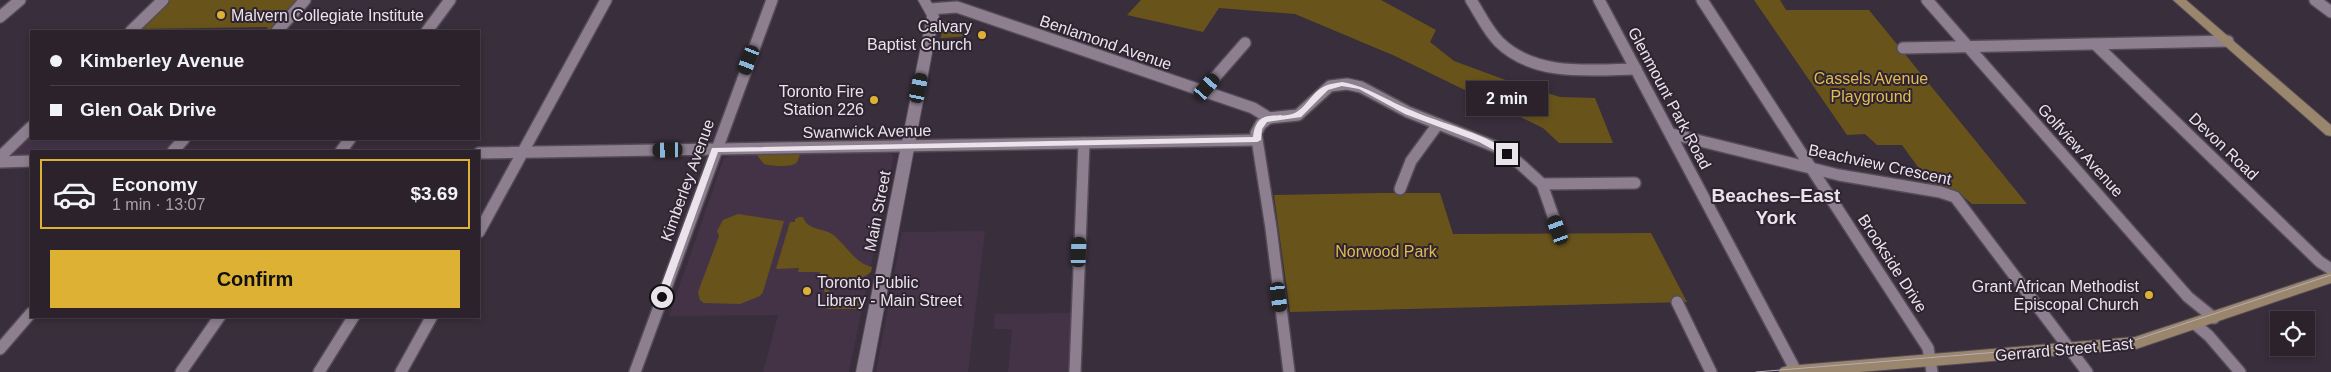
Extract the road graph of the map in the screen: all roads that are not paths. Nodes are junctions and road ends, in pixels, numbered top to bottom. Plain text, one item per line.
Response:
1 (20, 0) edge
2 (163, 0) edge
3 (306, 0) edge
4 (450, 0) edge
5 (606, 0) edge
6 (772, 0) edge
7 (1471, 0) edge
8 (1599, 0) edge
9 (1702, 0) edge
10 (1927, 0) edge
11 (2179, 0) edge
12 (2315, 0) edge
13 (927, 4) edge
14 (2331, 12) edge
15 (0, 17) edge
16 (131, 30) edge
17 (279, 30) edge
18 (428, 30) edge
19 (2228, 41) junction
20 (1245, 43) dead end
21 (2095, 44) junction
22 (1967, 46) junction
23 (1902, 48) dead end
24 (1636, 69) junction
25 (1203, 91) junction
26 (1269, 118) junction
27 (1438, 124) junction
28 (30, 128) edge
29 (2331, 132) edge
30 (1672, 134) junction
31 (183, 140) edge
32 (1257, 140) junction
33 (1084, 143) junction
34 (908, 146) junction
35 (174, 150) edge
36 (715, 150) junction
37 (523, 152) junction
38 (480, 154) edge
39 (0, 157) edge
40 (30, 161) edge
41 (0, 162) edge
42 (1811, 167) junction
43 (1634, 183) dead end
44 (1542, 184) junction
45 (1400, 189) dead end
46 (480, 230) edge
47 (1558, 230) dead end
48 (2331, 269) edge
49 (2331, 278) edge
50 (1677, 302) dead end
51 (30, 314) edge
52 (219, 318) edge
53 (353, 318) edge
54 (431, 318) edge
55 (2214, 318) junction
56 (2195, 324) junction
57 (0, 349) edge
58 (2070, 349) junction
59 (1931, 366) edge
60 (182, 372) edge
61 (319, 372) edge
62 (401, 372) edge
63 (635, 372) edge
64 (864, 372) edge
65 (1075, 372) edge
66 (1289, 372) edge
67 (1710, 372) edge
68 (1791, 372) edge
69 (2088, 372) edge
70 (2240, 372) edge

1 - 15 street
2 - 16 street
3 - 17 street
4 - 18 street
5 - 37 street
6 - 36 street, Kimberley Avenue
7 - 24 street
8 - 24 street, Glenmount Park Road
9 - 42 street, Brookside Drive
10 - 22 street, Golfview Avenue
11 - 19 main road
12 - 14 street
13 - 25 street, Benlamond Avenue
13 - 34 street, Main Street
19 - 21 street
19 - 29 main road
20 - 25 street
21 - 22 street
21 - 48 street, Devon Road
22 - 23 street
22 - 55 street, Golfview Avenue
24 - 30 street, Glenmount Park Road
25 - 26 street, Benlamond Avenue
26 - 27 street
26 - 32 street
27 - 44 street
27 - 45 street
28 - 39 street
30 - 42 street, Beachview Crescent
30 - 68 street, Glenmount Park Road
31 - 35 street
32 - 33 street, Swanwick Avenue
32 - 66 street
33 - 34 street, Swanwick Avenue
33 - 65 street
34 - 36 street, Swanwick Avenue
34 - 64 street, Main Street
36 - 37 street, Swanwick Avenue
36 - 63 street, Kimberley Avenue
37 - 38 street, Swanwick Avenue
37 - 46 street
40 - 41 street
42 - 58 street, Beachview Crescent
42 - 59 street, Brookside Drive
43 - 44 street
44 - 47 street
49 - 55 main road, Gerrard Street East
50 - 67 street
51 - 57 street
52 - 60 street
53 - 61 street
54 - 62 street
55 - 56 main road, Gerrard Street East
56 - 58 main road, Gerrard Street East
56 - 70 street
58 - 59 main road, Gerrard Street East
58 - 69 street, Beachview Crescent
59 - 68 main road, Gerrard Street East

